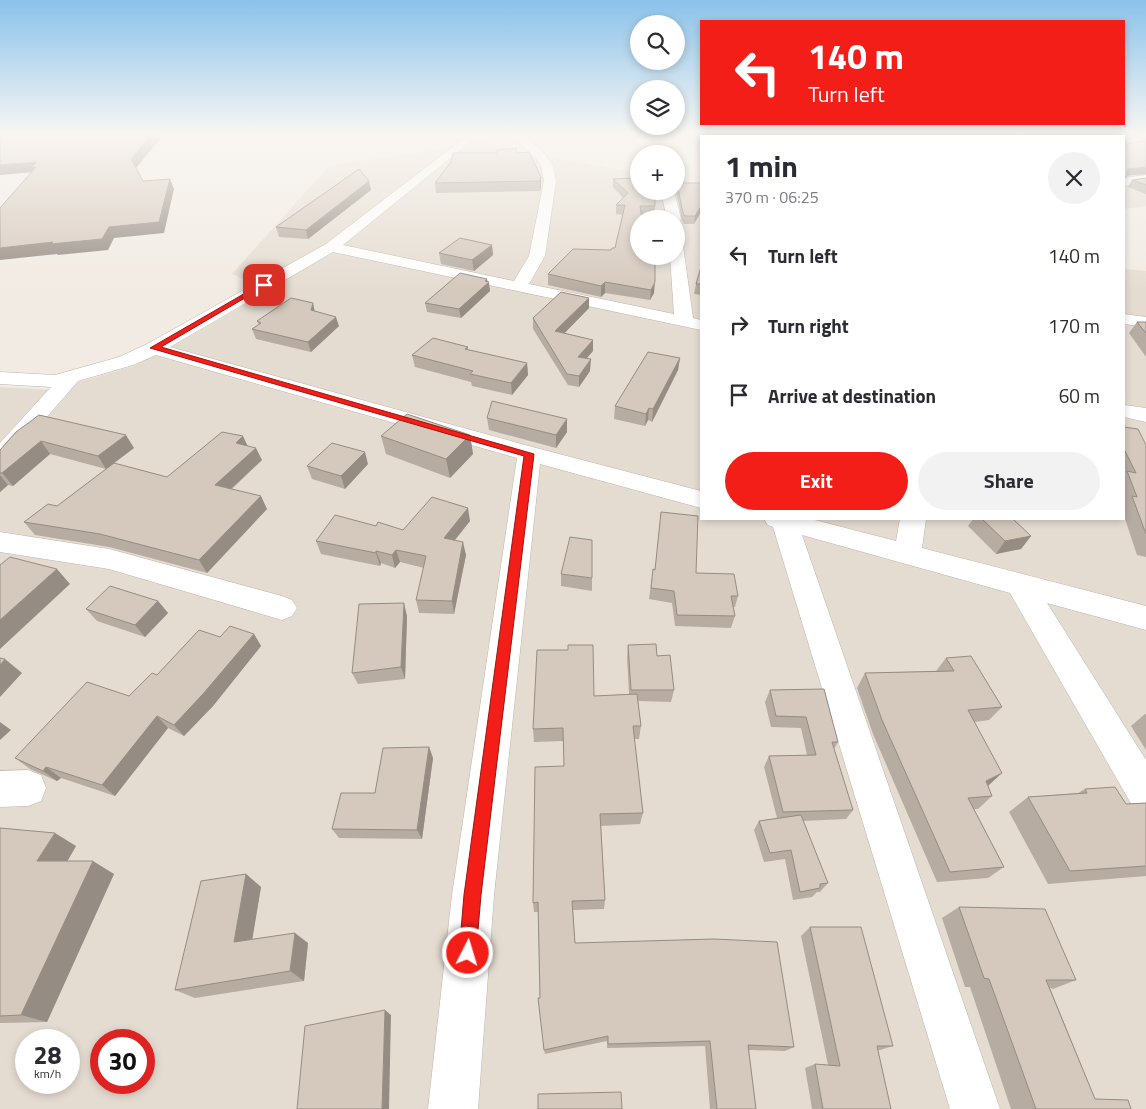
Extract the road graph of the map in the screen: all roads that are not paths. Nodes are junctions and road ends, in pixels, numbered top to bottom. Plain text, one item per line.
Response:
1 (408, 187) edge
2 (549, 187) edge
3 (331, 247) junction
4 (679, 265) edge
5 (519, 286) junction
6 (1125, 318) edge
7 (684, 321) junction
8 (1146, 322) edge
9 (700, 325) edge
10 (154, 348) junction
11 (71, 377) junction
12 (0, 378) edge
13 (1125, 411) edge
14 (1146, 415) edge
15 (529, 454) junction
16 (0, 457) edge
17 (700, 499) edge
18 (780, 520) edge
19 (913, 520) edge
20 (0, 542) edge
21 (907, 553) junction
22 (1020, 584) junction
23 (282, 608) dead end
24 (1146, 618) edge
25 (1146, 794) edge
26 (453, 1109) edge
27 (975, 1109) edge

1 - 3 street
2 - 5 street
3 - 5 street
3 - 10 street
4 - 7 street
5 - 7 street
6 - 8 street
7 - 9 street
10 - 11 street
10 - 15 street
11 - 12 street
11 - 16 street
13 - 14 street
15 - 17 street
15 - 26 street
18 - 21 street
18 - 27 street
19 - 21 street
20 - 23 street
21 - 22 street
22 - 24 street
22 - 25 street

